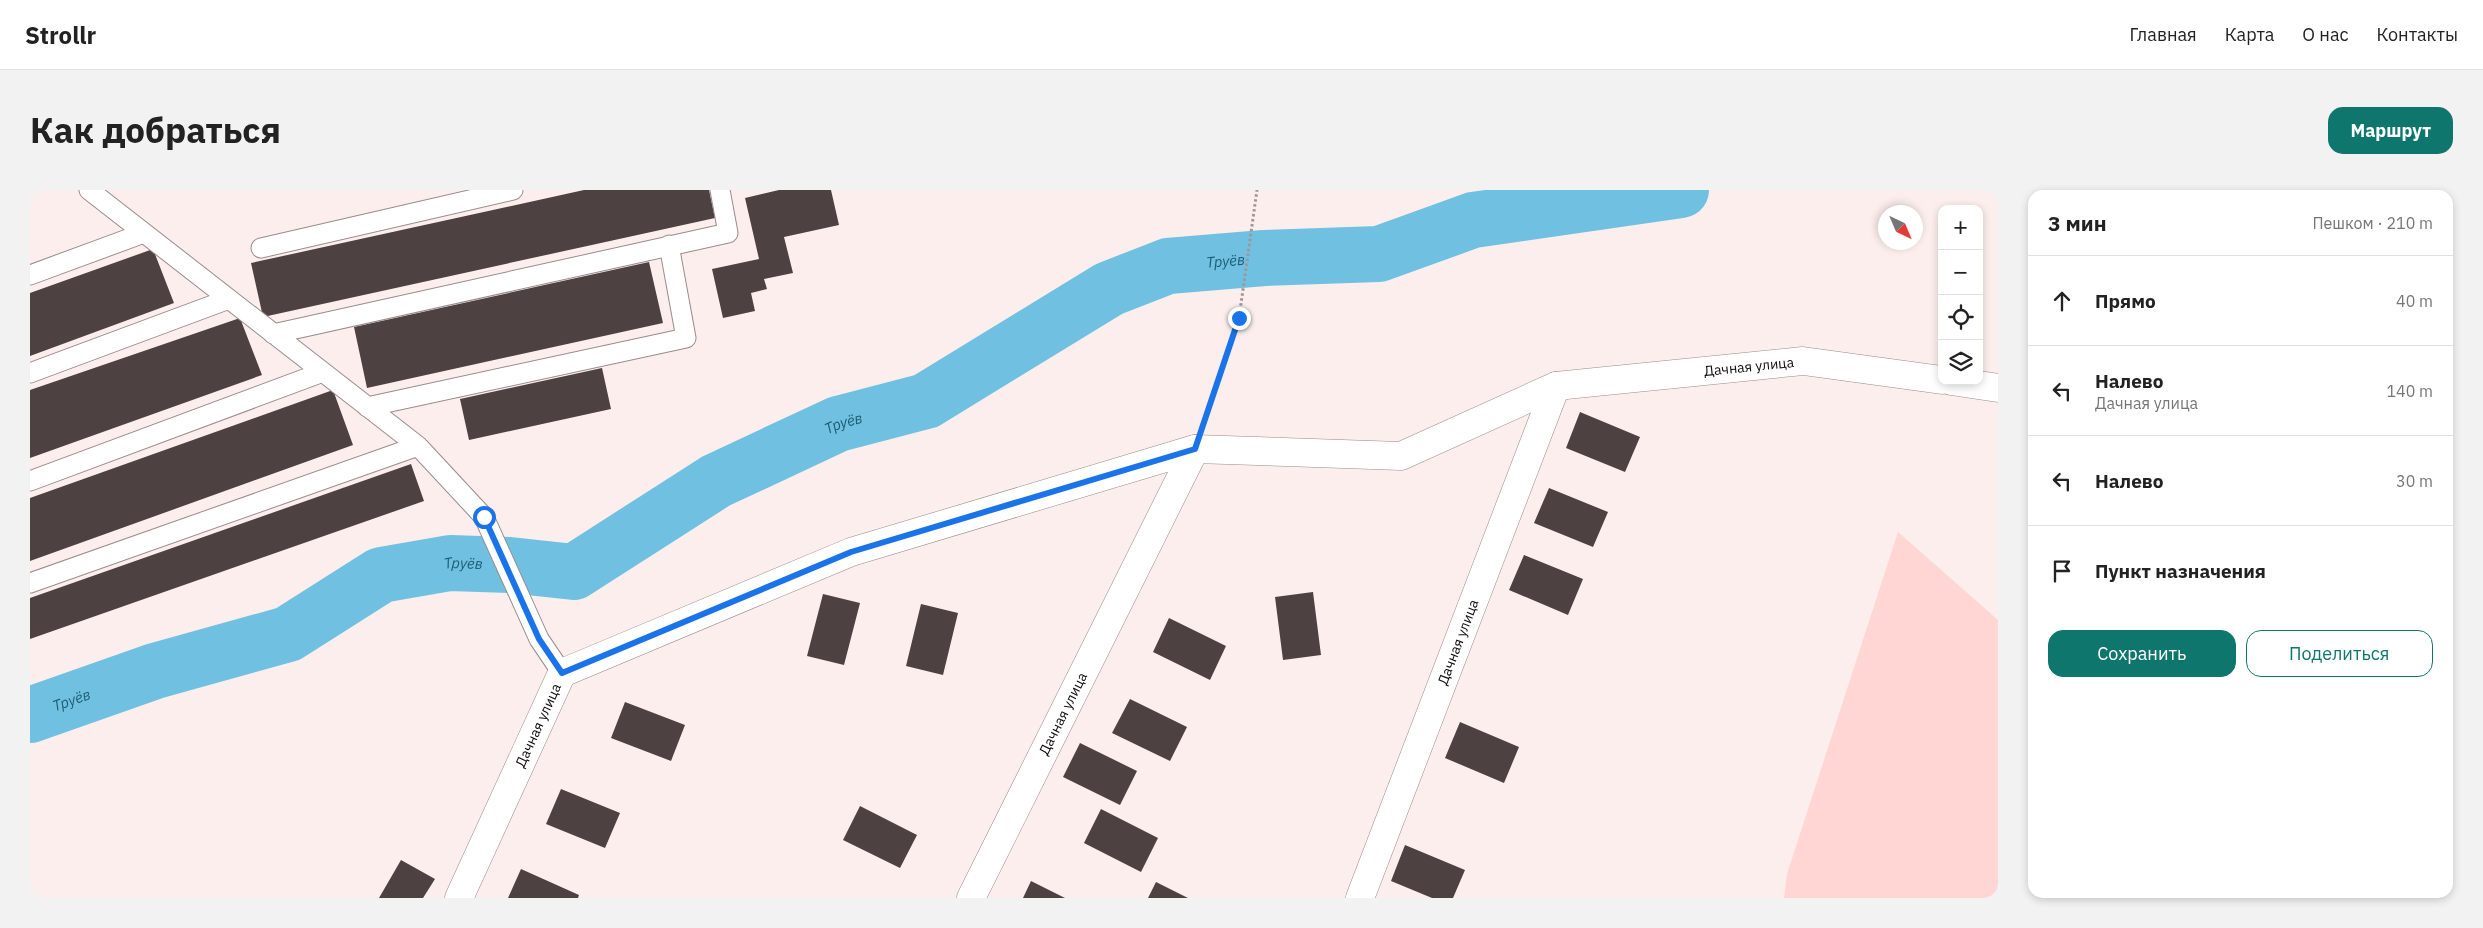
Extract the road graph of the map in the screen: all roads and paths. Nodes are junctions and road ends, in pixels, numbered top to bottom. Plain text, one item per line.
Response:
1 (89, 190) edge
2 (513, 190) edge
3 (720, 190) edge
4 (1256, 190) edge
5 (144, 233) junction
6 (669, 245) junction
7 (261, 248) dead end
8 (30, 275) edge
9 (229, 299) junction
10 (273, 334) junction
11 (30, 372) edge
12 (323, 372) junction
13 (1938, 379) edge
14 (1978, 385) edge
15 (1556, 386) junction
16 (1998, 388) edge
17 (367, 407) junction
18 (418, 446) junction
19 (1195, 449) junction
20 (30, 481) edge
21 (30, 583) edge
22 (562, 673) junction
23 (459, 898) edge
24 (971, 898) edge
25 (1360, 898) edge

1 - 5 lane
2 - 7 lane
3 - 6 lane
4 - 19 path
5 - 8 lane
5 - 9 lane
6 - 10 lane
6 - 17 lane
9 - 10 lane
9 - 11 lane
10 - 12 lane
12 - 17 lane
12 - 20 lane
13 - 15 street, Дачная улица
14 - 16 street
15 - 19 street, Дачная улица
15 - 25 street, Дачная улица
17 - 18 lane
18 - 21 lane
18 - 22 lane
19 - 22 street, Дачная улица
19 - 24 street, Дачная улица
22 - 23 street, Дачная улица

